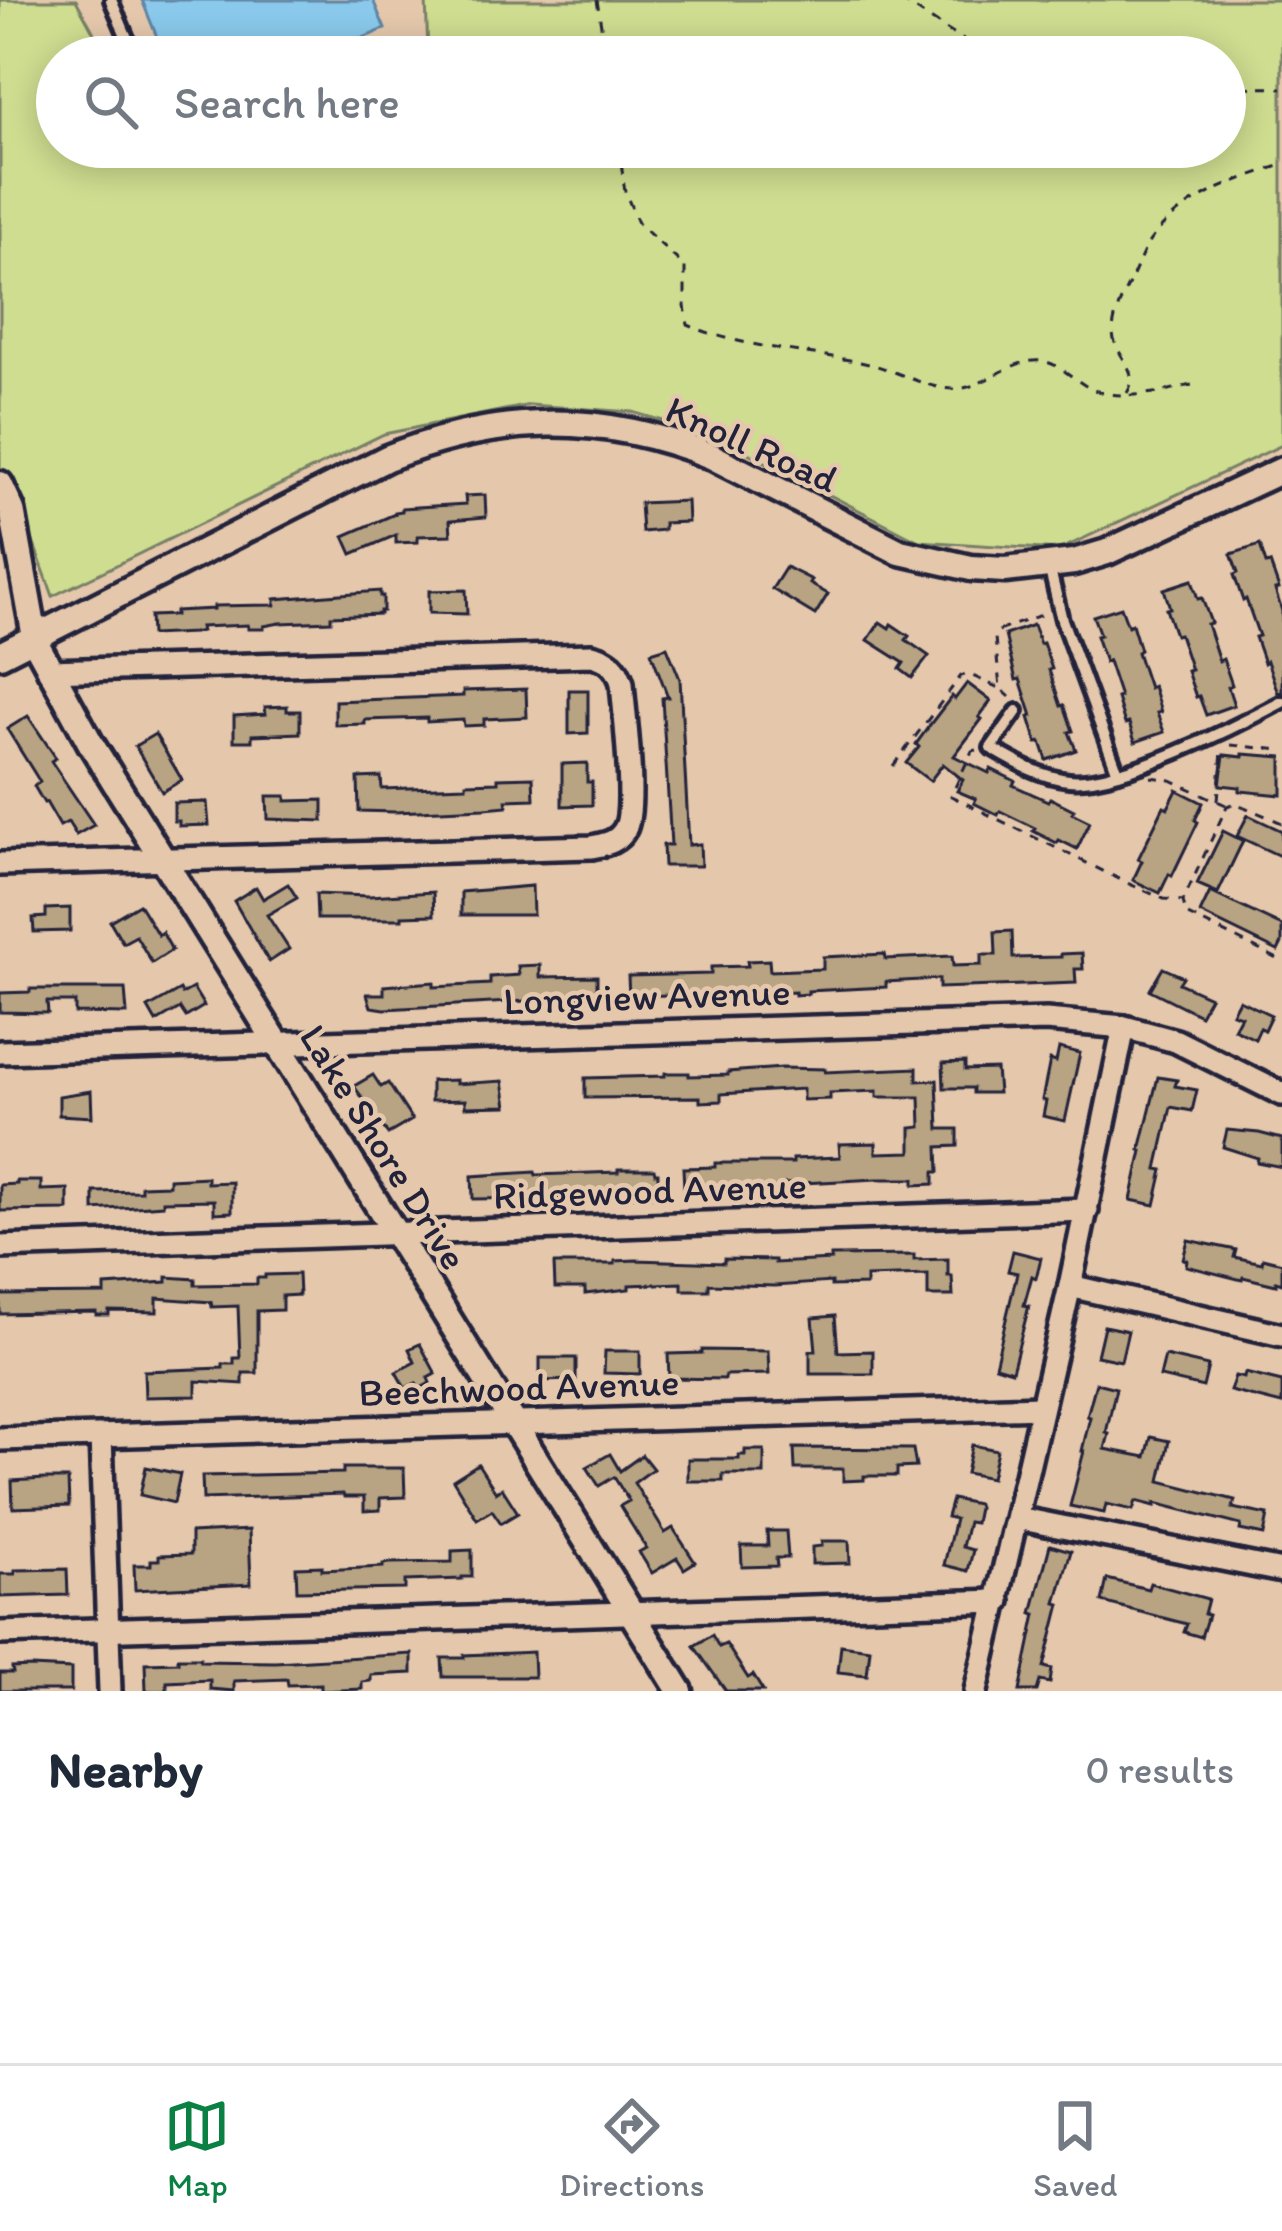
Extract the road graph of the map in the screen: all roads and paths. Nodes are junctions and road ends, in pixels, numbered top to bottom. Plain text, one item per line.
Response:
1 (111, 0) edge
2 (597, 0) edge
3 (901, 0) edge
4 (126, 36) edge
5 (603, 36) edge
6 (956, 36) edge
7 (1246, 87) edge
8 (1282, 88) edge
9 (1282, 165) edge
10 (622, 168) edge
11 (1196, 384) dead end
12 (1126, 394) junction
13 (1282, 470) edge
14 (0, 484) edge
15 (1049, 566) junction
16 (1059, 609) junction
17 (34, 638) junction
18 (0, 655) edge
19 (49, 671) junction
20 (1000, 688) junction
21 (1282, 701) edge
22 (1017, 711) joint
23 (991, 748) junction
24 (1282, 750) edge
25 (893, 766) dead end
26 (1118, 773) junction
27 (1149, 777) dead end
28 (1217, 802) junction
29 (1227, 806) junction
30 (1282, 823) edge
31 (161, 859) junction
32 (0, 864) edge
33 (1183, 901) junction
34 (1282, 961) edge
35 (1124, 1027) junction
36 (274, 1042) junction
37 (0, 1052) edge
38 (1282, 1094) edge
39 (1087, 1210) junction
40 (397, 1235) junction
41 (0, 1247) edge
42 (1070, 1286) junction
43 (1282, 1335) edge
44 (1040, 1407) junction
45 (515, 1423) junction
46 (101, 1436) junction
47 (0, 1439) edge
48 (1017, 1518) junction
49 (1282, 1571) edge
50 (999, 1601) junction
51 (631, 1613) junction
52 (109, 1629) junction
53 (0, 1633) edge
54 (110, 1691) edge
55 (680, 1691) edge
56 (976, 1691) edge

1 - 4 lane
2 - 5 path
3 - 6 path
7 - 8 path
9 - 12 path
10 - 12 path
11 - 12 path
13 - 15 street, Knoll Road
14 - 17 street, Lake Shore Drive
15 - 16 lane
15 - 17 street, Knoll Road
16 - 20 path
16 - 26 lane
17 - 18 street, Knoll Road
17 - 19 street, Lake Shore Drive
19 - 31 street, Lake Shore Drive
19 - 31 street
20 - 22 path
20 - 25 path
21 - 26 lane
22 - 23 lane
23 - 26 lane
23 - 33 path
24 - 28 path
27 - 28 path
28 - 29 path
29 - 30 path
29 - 33 path
31 - 32 street
31 - 36 street, Lake Shore Drive
33 - 34 path
35 - 36 street, Longview Avenue
35 - 38 street, Longview Avenue
35 - 39 street
36 - 37 street, Longview Avenue
36 - 40 street, Lake Shore Drive
39 - 40 street, Ridgewood Avenue
39 - 42 street
40 - 41 street, Ridgewood Avenue
40 - 45 street, Lake Shore Drive
42 - 43 street
42 - 44 street
44 - 45 street, Beechwood Avenue
44 - 48 street
45 - 46 street, Beechwood Avenue
45 - 51 street, Lake Shore Drive
46 - 47 street, Beechwood Avenue
46 - 52 street
48 - 49 street
48 - 50 street
50 - 51 street
50 - 56 street
51 - 52 street
51 - 55 street, Lake Shore Drive
52 - 53 street
52 - 54 street

